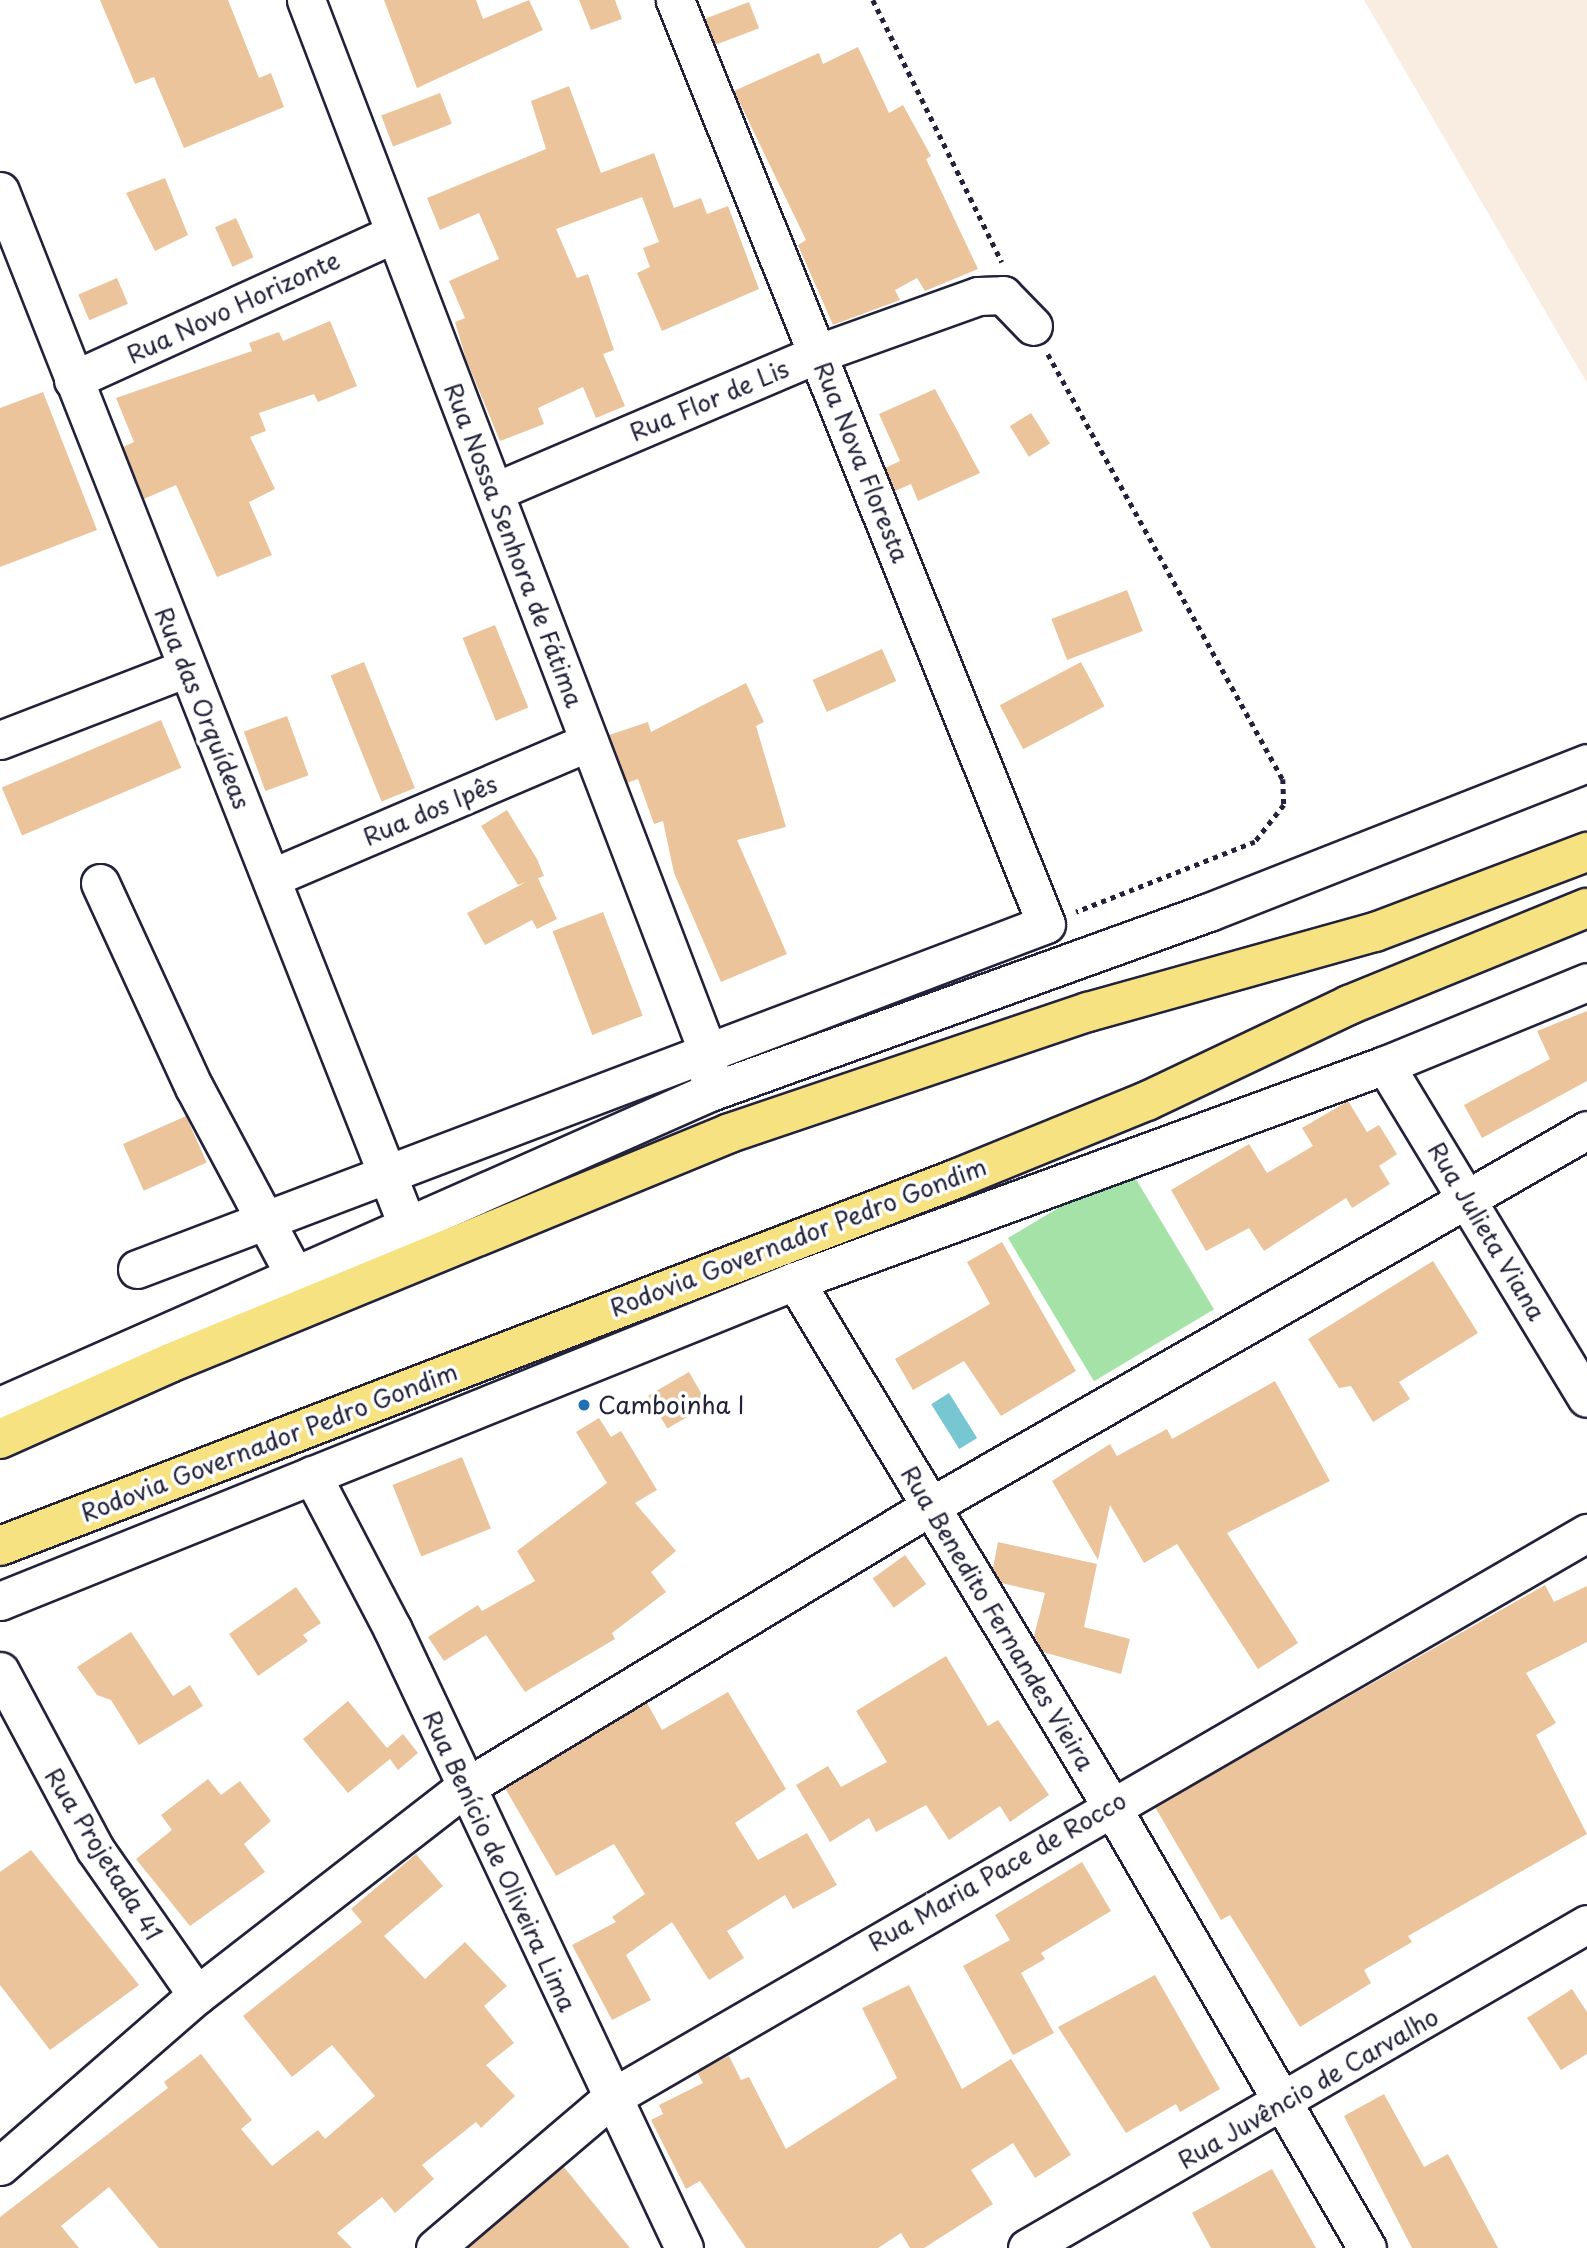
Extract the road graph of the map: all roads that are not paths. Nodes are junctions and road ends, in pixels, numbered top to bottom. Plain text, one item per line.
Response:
1 (306, 0) edge
2 (675, 0) edge
3 (0, 191) edge
4 (394, 234) junction
5 (1033, 326) road end
6 (819, 353) junction
7 (73, 380) junction
8 (496, 491) junction
9 (187, 668) junction
10 (0, 740) edge
11 (589, 742) junction
12 (1587, 763) edge
13 (1587, 852) edge
14 (271, 878) junction
15 (100, 883) dead end
16 (1587, 908) edge
17 (1587, 982) edge
18 (708, 1053) junction
19 (1385, 1065) junction
20 (710, 1092) junction
21 (1587, 1130) edge
22 (386, 1173) junction
23 (1470, 1201) junction
24 (262, 1222) junction
25 (407, 1224) junction
26 (137, 1269) dead end
27 (294, 1274) junction
28 (795, 1281) junction
29 (1587, 1398) edge
30 (0, 1406) edge
31 (0, 1439) edge
32 (312, 1475) junction
33 (931, 1506) junction
34 (1587, 1533) edge
35 (0, 1546) edge
36 (0, 1601) edge
37 (0, 1671) edge
38 (463, 1789) junction
39 (1110, 1804) junction
40 (1587, 1924) edge
41 (197, 1995) junction
42 (611, 2098) junction
43 (1285, 2103) junction
44 (0, 2166) edge
45 (435, 2248) edge
46 (684, 2248) edge
47 (1027, 2248) edge
48 (1367, 2248) edge

1 - 4 street, Rua Nossa Senhora de Fátima
2 - 6 street, Rua Nova Floresta
3 - 7 street, Rua das Orquídeas
4 - 7 street, Rua Novo Horizonte
4 - 8 street, Rua Nossa Senhora de Fátima
5 - 6 street, Rua Flor de Lis
6 - 8 street, Rua Flor de Lis
6 - 18 street, Rua Nova Floresta
7 - 9 street, Rua das Orquídeas
8 - 11 street, Rua Nossa Senhora de Fátima
9 - 10 street
9 - 14 street, Rua das Orquídeas
11 - 14 street, Rua dos Ipês
11 - 18 street, Rua Nossa Senhora de Fátima
12 - 20 street
13 - 31 highway
14 - 22 street, Rua das Orquídeas
15 - 24 street
16 - 35 highway, Rodovia Governador Pedro Gondim
17 - 19 street
18 - 20 street, Rua Nossa Senhora de Fátima
18 - 22 street
19 - 23 street, Rua Julieta Viana
19 - 28 street
20 - 25 street
21 - 23 street
22 - 24 street
22 - 25 street, Rua das Orquídeas
23 - 29 street, Rua Julieta Viana
23 - 33 street
24 - 26 street
24 - 27 street
25 - 27 street
27 - 30 street
28 - 32 street
28 - 33 street, Rua Benedito Fernandes Vieira
32 - 36 street
32 - 38 street, Rua Benício de Oliveira Lima
33 - 38 street
33 - 39 street, Rua Benedito Fernandes Vieira
34 - 39 street, Rua Maria Pace de Rocco
37 - 41 street, Rua Projetada 41
38 - 41 street
38 - 42 street, Rua Benício de Oliveira Lima
39 - 42 street, Rua Maria Pace de Rocco
39 - 43 street, Rua Benedito Fernandes Vieira
40 - 43 street, Rua Juvêncio de Carvalho
41 - 44 street
42 - 45 street, Rua Maria Pace de Rocco
42 - 46 street, Rua Benício de Oliveira Lima
43 - 47 street, Rua Juvêncio de Carvalho
43 - 48 street, Rua Benedito Fernandes Vieira

